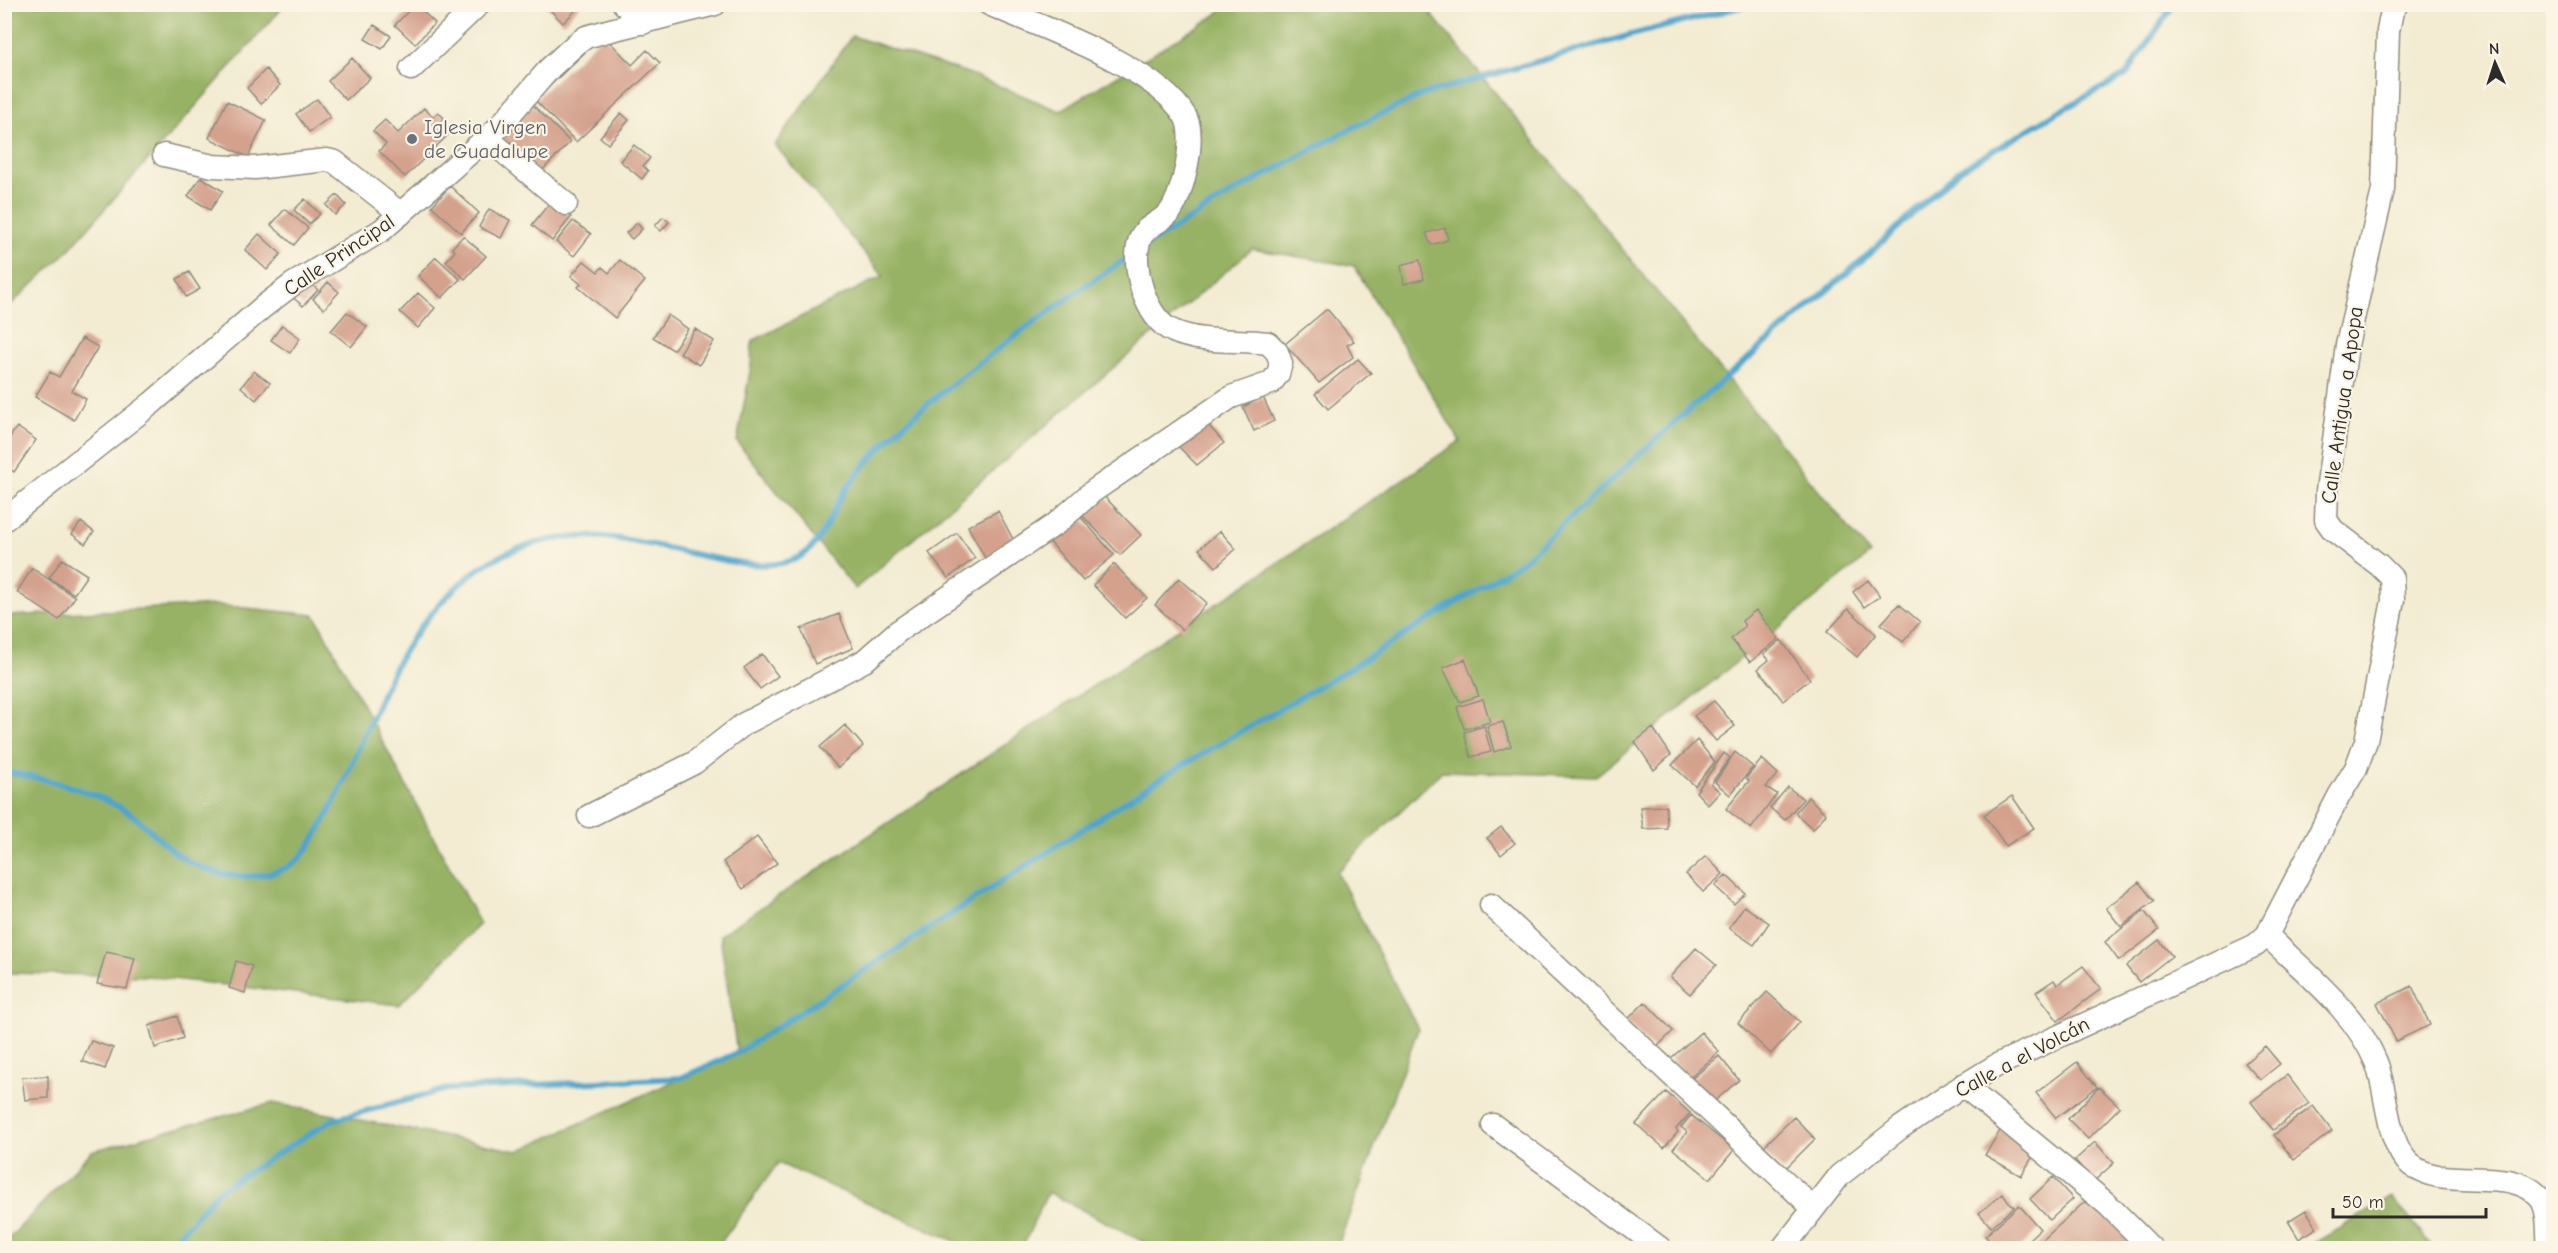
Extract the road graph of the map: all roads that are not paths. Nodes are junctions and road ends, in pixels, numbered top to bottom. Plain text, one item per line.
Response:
1 (479, 4) edge
2 (624, 4) edge
3 (715, 4) edge
4 (989, 4) edge
5 (2390, 7) edge
6 (643, 23) junction
7 (411, 69) dead end
8 (487, 138) junction
9 (164, 155) dead end
10 (566, 204) dead end
11 (401, 214) junction
12 (4, 520) edge
13 (589, 816) dead end
14 (1491, 905) dead end
15 (2266, 935) junction
16 (1963, 1086) junction
17 (1493, 1125) dead end
18 (1813, 1208) junction
19 (1660, 1248) edge
20 (1783, 1248) edge
21 (2151, 1248) edge
22 (2549, 1248) edge

1 - 7 street
2 - 6 street
3 - 6 street, Calle Principal
4 - 13 street
5 - 15 street, Calle Antigua a Apopa
6 - 8 street, Calle Principal
8 - 10 street
8 - 11 street, Calle Principal
9 - 11 street
11 - 12 street, Calle Principal
14 - 18 street
15 - 16 street, Calle a el Volcán
15 - 22 street
16 - 18 street, Calle a el Volcán
16 - 21 street
17 - 19 street
18 - 20 street, Calle a el Volcán

